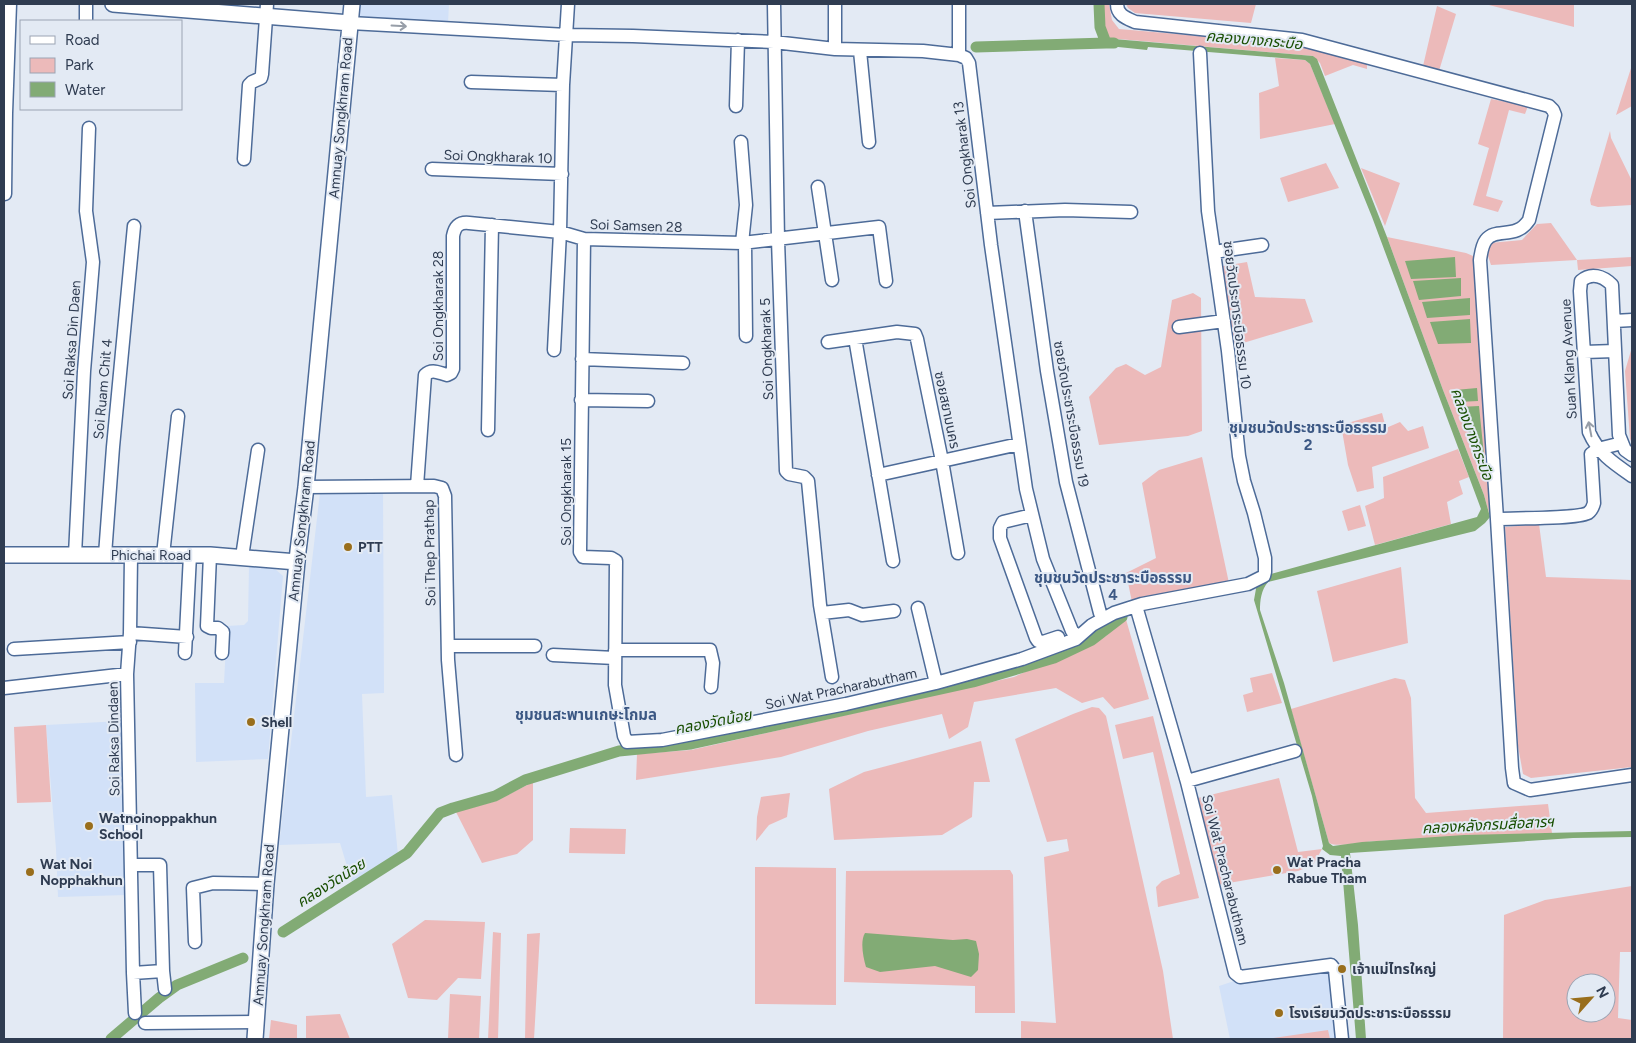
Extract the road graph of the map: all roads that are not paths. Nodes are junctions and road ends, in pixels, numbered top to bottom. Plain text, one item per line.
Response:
1 (10, 4) edge
2 (86, 4) edge
3 (113, 4) edge
4 (352, 4) edge
5 (568, 4) edge
6 (774, 4) edge
7 (835, 4) edge
8 (959, 4) edge
9 (1117, 4) edge
10 (267, 10) edge
11 (86, 20) edge
12 (350, 23) junction
13 (567, 35) junction
14 (738, 40) junction
15 (774, 42) junction
16 (835, 49) junction
17 (860, 51) junction
18 (1200, 53) dead end
19 (959, 56) junction
20 (471, 82) dead end
21 (563, 85) junction
22 (736, 106) dead end
23 (5, 113) edge
24 (89, 128) dead end
25 (741, 142) dead end
26 (868, 142) dead end
27 (244, 159) dead end
28 (432, 169) dead end
29 (562, 174) junction
30 (818, 187) dead end
31 (5, 194) dead end
32 (1025, 211) junction
33 (1131, 212) dead end
34 (987, 213) junction
35 (492, 225) junction
36 (134, 226) dead end
37 (560, 232) junction
38 (824, 234) junction
39 (584, 239) junction
40 (778, 240) junction
41 (743, 243) junction
42 (1262, 245) dead end
43 (1214, 252) junction
44 (832, 280) dead end
45 (886, 281) dead end
46 (1632, 320) edge
47 (1224, 321) junction
48 (1614, 321) junction
49 (1179, 327) dead end
50 (746, 336) dead end
51 (855, 338) junction
52 (828, 342) dead end
53 (554, 350) dead end
54 (1615, 351) junction
55 (1584, 352) junction
56 (582, 359) junction
57 (683, 363) dead end
58 (581, 400) junction
59 (648, 401) dead end
60 (178, 416) dead end
61 (488, 430) dead end
62 (1622, 443) junction
63 (1019, 444) junction
64 (1598, 449) junction
65 (258, 450) dead end
66 (1632, 455) edge
67 (942, 461) junction
68 (878, 475) junction
69 (1632, 476) edge
70 (417, 486) junction
71 (306, 487) junction
72 (1032, 515) junction
73 (1497, 519) junction
74 (958, 553) dead end
75 (4, 554) edge
76 (76, 555) junction
77 (105, 555) junction
78 (163, 555) junction
79 (190, 555) junction
80 (210, 555) junction
81 (131, 556) junction
82 (242, 557) junction
83 (893, 561) dead end
84 (297, 562) junction
85 (1264, 576) joint
86 (1139, 605) junction
87 (918, 608) dead end
88 (894, 611) dead end
89 (822, 613) junction
90 (1104, 618) junction
91 (1075, 634) junction
92 (130, 637) junction
93 (187, 637) junction
94 (448, 646) junction
95 (535, 646) dead end
96 (14, 649) dead end
97 (185, 653) dead end
98 (222, 653) dead end
99 (615, 654) junction
100 (553, 655) dead end
101 (127, 674) junction
102 (832, 677) dead end
103 (936, 683) junction
104 (711, 687) dead end
105 (4, 688) edge
106 (627, 742) joint
107 (1295, 750) dead end
108 (456, 755) dead end
109 (1632, 775) edge
110 (1187, 781) junction
111 (131, 865) junction
112 (266, 884) junction
113 (195, 942) dead end
114 (163, 971) junction
115 (133, 973) junction
116 (164, 989) dead end
117 (135, 1012) dead end
118 (257, 1022) junction
119 (144, 1023) dead end
120 (255, 1039) edge
121 (1342, 1039) edge

1 - 23 street
2 - 11 street
3 - 10 street
4 - 12 street, Amnuay Songkhram Road
5 - 13 street
6 - 15 street, Soi Ongkharak 5
7 - 16 street
8 - 19 street
9 - 73 street
10 - 12 street
10 - 27 street
12 -> 13 street
12 - 71 street, Amnuay Songkhram Road
13 - 14 street
13 - 21 street
14 - 15 street
14 - 22 street
15 - 16 street
15 - 40 street, Soi Ongkharak 5
16 - 17 street
17 - 19 street
17 - 26 street
18 - 43 street, ซอยวัดประชาระบือธรรม 10
19 - 34 street, Soi Ongkharak 13
20 - 21 street
21 - 29 street
23 - 31 street
24 - 76 street, Soi Raksa Din Daen
25 - 41 street
28 - 29 street, Soi Ongkharak 10
29 - 37 street
30 - 38 street
32 - 33 street
32 - 34 street
32 - 90 street, ซอยวัดประชาระบือธรรม 19
34 - 63 street, Soi Ongkharak 13
35 - 37 street, Soi Ongkharak 28
35 - 61 street
35 - 70 street, Soi Ongkharak 28
36 - 77 street, Soi Ruam Chit 4
37 - 39 street, Soi Samsen 28
37 - 53 street
38 - 40 street, Soi Samsen 28
38 - 44 street
38 - 45 street, Soi Samsen 28
39 - 41 street, Soi Samsen 28
39 - 56 street, Soi Ongkharak 15
40 - 41 street, Soi Samsen 28
40 - 89 street, Soi Ongkharak 5
41 - 50 street
42 - 43 street
43 - 47 street, ซอยวัดประชาระบือธรรม 10
46 - 48 street
47 - 49 street
47 - 85 street, ซอยวัดประชาระบือธรรม 10
48 - 54 street, Suan Klang Avenue
48 - 55 street, Suan Klang Avenue
51 - 52 street, ซอยสยามนคร
51 - 67 street, ซอยสยามนคร
51 - 68 street
54 - 55 street
54 - 62 street, Suan Klang Avenue
64 -> 55 street, Suan Klang Avenue
56 - 57 street
56 - 58 street, Soi Ongkharak 15
58 - 59 street
58 - 99 street, Soi Ongkharak 15
60 - 78 street
62 - 64 street
62 - 66 street
63 - 67 street
63 - 72 street, Soi Ongkharak 13
64 - 69 street, Suan Klang Avenue
64 - 73 street
65 - 82 street
67 - 68 street
67 - 74 street, ซอยสยามนคร
68 - 83 street
70 - 71 street, Soi Thep Prathap
70 - 94 street, Soi Thep Prathap
71 - 84 street, Amnuay Songkhram Road
72 - 91 street, Soi Ongkharak 13
72 - 91 street
73 - 109 street
75 - 76 street, Phichai Road
76 - 77 street, Phichai Road
77 - 81 street, Phichai Road
78 - 79 street, Phichai Road
78 - 81 street, Phichai Road
79 - 80 street, Phichai Road
79 - 93 street
80 - 82 street, Phichai Road
80 - 98 street
81 - 92 street, Soi Raksa Dindaen
82 - 84 street, Phichai Road
84 - 112 street, Amnuay Songkhram Road
85 - 86 street, Soi Wat Pracharabutham
86 - 90 street, Soi Wat Pracharabutham
86 - 110 street, Soi Wat Pracharabutham
87 - 103 street
88 - 89 street
89 - 102 street, Soi Ongkharak 5
90 - 91 street, Soi Wat Pracharabutham
91 - 103 street, Soi Wat Pracharabutham
92 - 93 street
92 - 96 street
92 - 101 street, Soi Raksa Dindaen
93 - 97 street
94 - 95 street
94 - 108 street, Soi Thep Prathap
99 - 100 street
99 - 104 street
99 - 106 street, Soi Ongkharak 15
101 - 105 street
101 - 111 street, Soi Raksa Dindaen
103 - 106 street, Soi Wat Pracharabutham
107 - 110 street
110 - 121 street, Soi Wat Pracharabutham
111 - 114 street
111 - 115 street, Soi Raksa Dindaen
112 - 113 street
112 - 118 street, Amnuay Songkhram Road
114 - 115 street
114 - 116 street
115 - 117 street, Soi Raksa Dindaen
118 - 119 street
118 - 120 street, Amnuay Songkhram Road

